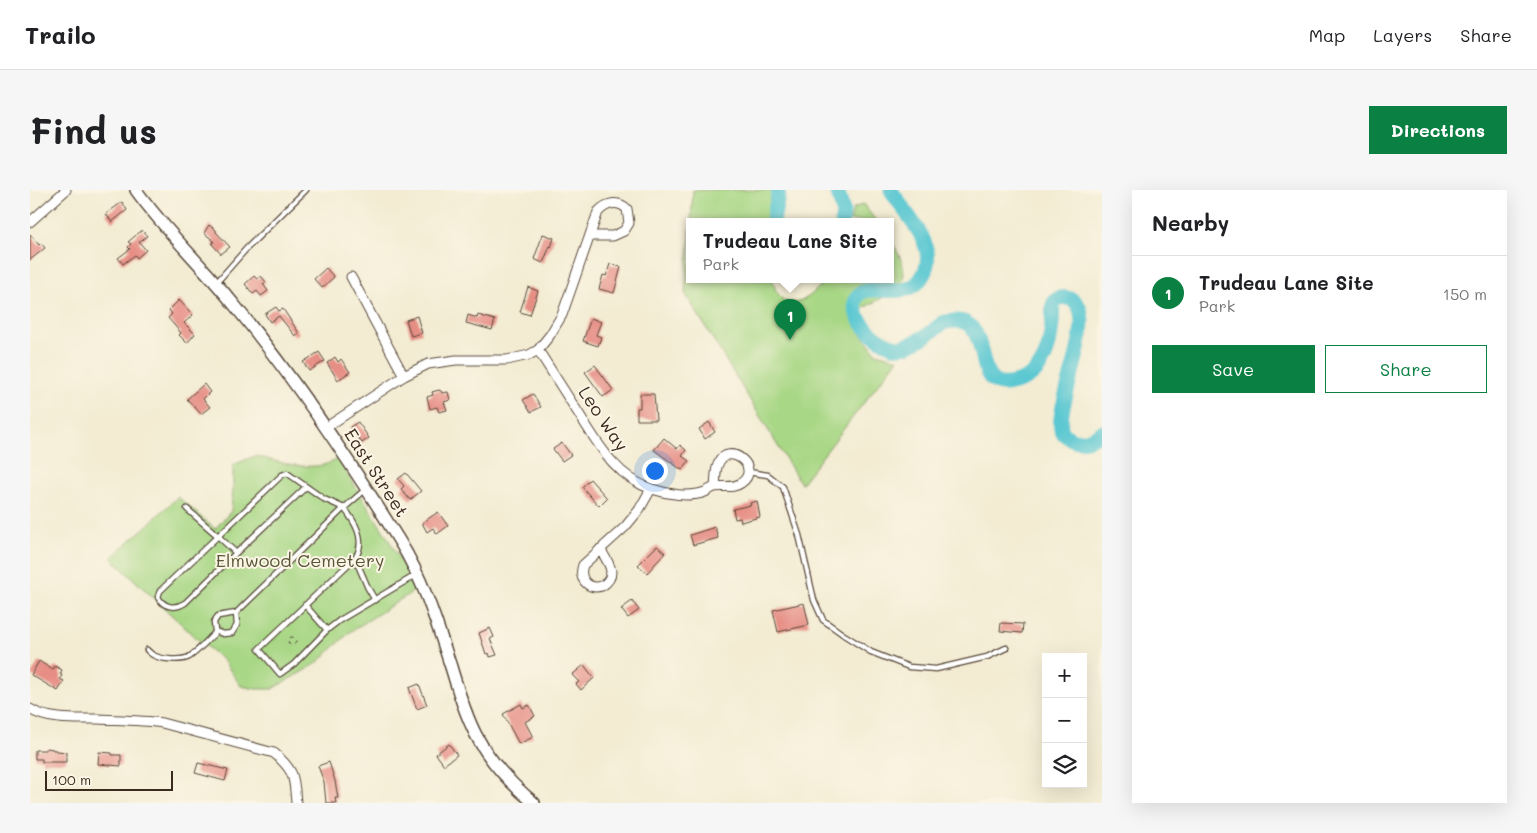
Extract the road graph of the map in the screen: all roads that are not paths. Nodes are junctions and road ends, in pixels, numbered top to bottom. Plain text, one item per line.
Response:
1 (66, 190) edge
2 (136, 190) edge
3 (306, 190) edge
4 (30, 222) edge
5 (591, 236) junction
6 (351, 277) dead end
7 (216, 283) junction
8 (538, 350) junction
9 (404, 376) junction
10 (325, 428) junction
11 (748, 472) junction
12 (306, 487) junction
13 (715, 487) junction
14 (366, 489) junction
15 (652, 489) junction
16 (344, 508) junction
17 (187, 509) dead end
18 (218, 536) junction
19 (600, 549) dead end
20 (236, 553) junction
21 (355, 558) junction
22 (418, 575) junction
23 (375, 600) junction
24 (305, 605) junction
25 (236, 612) junction
26 (327, 630) junction
27 (216, 632) junction
28 (1006, 648) dead end
29 (147, 650) dead end
30 (30, 709) edge
31 (296, 803) edge
32 (534, 803) edge

1 - 4 street
2 - 7 street, East Street
3 - 7 lane
5 - 5 street
5 - 8 street
6 - 9 street
7 - 10 street, East Street
8 - 9 street
8 - 15 street, Leo Way
9 - 10 street
10 - 14 street, East Street
11 - 13 street, Leo Way
11 - 13 street
11 - 28 lane
12 - 16 lane
12 - 18 lane
12 - 20 lane
13 - 15 street, Leo Way
14 - 16 lane
14 - 22 street, East Street
15 - 19 street
16 - 21 lane
16 - 25 lane
17 - 18 lane
18 - 20 lane
18 - 20 lane
21 - 23 lane
21 - 24 lane
22 - 23 lane
22 - 32 street, East Street
23 - 26 lane
24 - 26 lane
24 - 26 lane
25 - 27 lane
25 - 27 lane
27 - 29 lane
30 - 31 street

